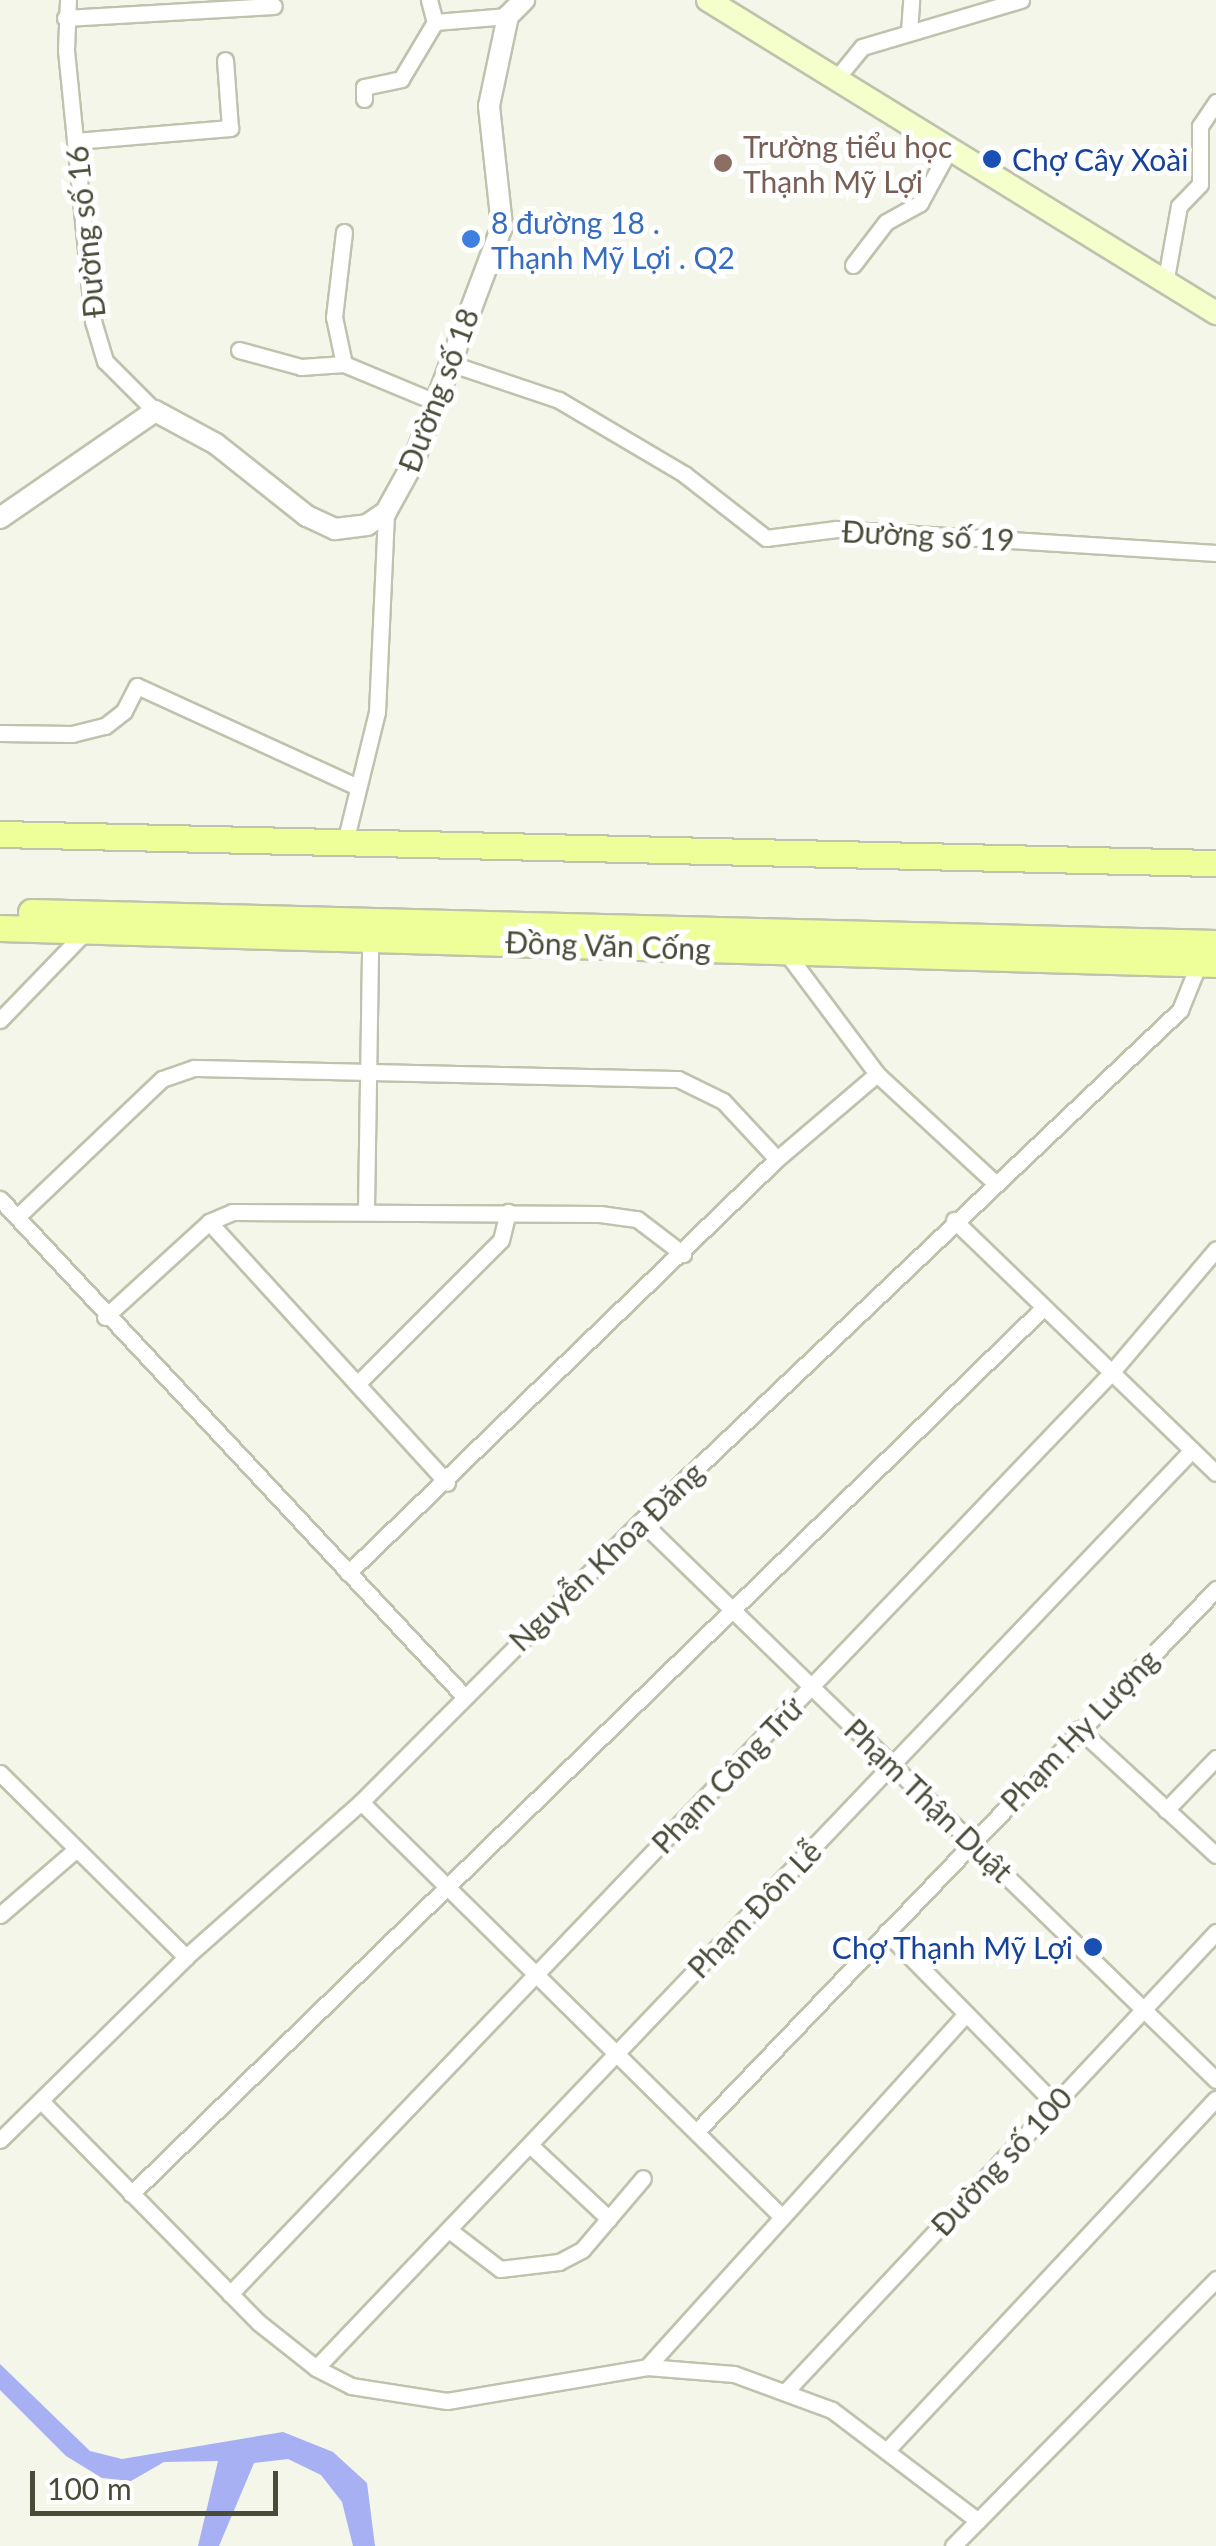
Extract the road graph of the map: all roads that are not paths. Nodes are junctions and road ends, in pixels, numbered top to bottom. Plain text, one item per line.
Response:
1 (68, 0) edge
2 (429, 0) edge
3 (524, 0) edge
4 (708, 0) edge
5 (911, 0) edge
6 (1022, 0) edge
7 (274, 6) dead end
8 (508, 16) junction
9 (66, 18) junction
10 (435, 22) junction
11 (909, 32) junction
12 (225, 60) dead end
13 (836, 79) junction
14 (364, 99) dead end
15 (1216, 102) edge
16 (75, 141) junction
17 (950, 148) junction
18 (344, 232) dead end
19 (853, 265) dead end
20 (1166, 278) junction
21 (1216, 313) edge
22 (239, 350) dead end
23 (449, 363) junction
24 (344, 364) junction
25 (434, 401) junction
26 (155, 411) junction
27 (386, 512) junction
28 (0, 518) edge
29 (1216, 553) edge
30 (0, 733) edge
31 (358, 787) junction
32 (0, 823) edge
33 (348, 830) junction
34 (0, 834) edge
35 (932, 849) junction
36 (1216, 852) edge
37 (1216, 863) edge
38 (0, 912) edge
39 (90, 922) junction
40 (0, 928) edge
41 (781, 941) junction
42 (370, 942) junction
43 (1210, 957) edge
44 (0, 1020) edge
45 (368, 1067) junction
46 (876, 1074) junction
47 (777, 1159) junction
48 (996, 1184) junction
49 (0, 1199) edge
50 (366, 1209) junction
51 (508, 1212) junction
52 (17, 1217) junction
53 (954, 1220) junction
54 (208, 1222) junction
55 (683, 1254) junction
56 (1213, 1257) edge
57 (1042, 1308) junction
58 (104, 1317) junction
59 (1111, 1373) junction
60 (360, 1381) junction
61 (1192, 1450) junction
62 (1216, 1473) edge
63 (447, 1482) junction
64 (641, 1521) junction
65 (348, 1573) junction
66 (1216, 1589) edge
67 (732, 1610) junction
68 (812, 1686) junction
69 (464, 1696) junction
70 (1079, 1729) junction
71 (1216, 1758) edge
72 (892, 1765) junction
73 (0, 1773) edge
74 (361, 1802) junction
75 (1166, 1810) junction
76 (971, 1842) junction
77 (72, 1852) junction
78 (1216, 1855) edge
79 (447, 1887) junction
80 (0, 1915) edge
81 (886, 1932) junction
82 (1216, 1932) edge
83 (186, 1957) junction
84 (536, 1974) junction
85 (1144, 2010) junction
86 (966, 2014) junction
87 (617, 2054) junction
88 (1216, 2080) edge
89 (1216, 2099) edge
90 (42, 2102) junction
91 (1055, 2104) junction
92 (696, 2132) junction
93 (0, 2140) edge
94 (530, 2145) junction
95 (643, 2178) dead end
96 (131, 2194) junction
97 (782, 2217) junction
98 (609, 2218) junction
99 (449, 2230) junction
100 (1216, 2278) edge
101 (230, 2294) junction
102 (647, 2367) junction
103 (316, 2368) junction
104 (787, 2390) junction
105 (889, 2448) junction
106 (978, 2521) junction
107 (961, 2542) edge

1 - 9 street, Đường số 16
2 - 10 street
3 - 8 street
4 - 13 main road
5 - 11 street
6 - 11 street
7 - 9 street
8 - 10 street
8 - 23 street, Đường số 18
9 - 16 street, Đường số 16
10 - 14 street
11 - 13 street
12 - 16 street
13 - 17 main road
15 - 20 street
16 - 26 street, Đường số 16
17 - 19 street
17 - 20 main road
18 - 24 street
20 - 21 main road
22 - 24 street
23 - 25 street, Đường số 18
23 - 29 street, Đường số 19
24 - 25 street
25 - 27 street, Đường số 18
26 - 27 street, Đường số 16
26 - 28 street
27 - 31 street, Đường số 18
30 - 31 street
31 - 33 street, Đường số 18
32 - 33 main road
33 - 35 main road
34 - 35 main road
35 - 36 main road
35 - 37 main road
38 - 39 main road, Đồng Văn Cống
39 - 40 main road, Đồng Văn Cống
39 - 41 main road, Đồng Văn Cống
39 - 42 main road, Đồng Văn Cống
39 - 44 street
41 - 42 main road, Đồng Văn Cống
41 - 43 main road, Đồng Văn Cống
41 - 46 street
42 - 45 street
43 - 48 street, Nguyễn Khoa Đăng
45 - 47 street
45 - 50 street
45 - 52 street
46 - 47 street
46 - 48 street
47 - 55 street
48 - 53 street, Nguyễn Khoa Đăng
49 - 52 street
50 - 51 street
50 - 54 street
51 - 55 street
51 - 60 street
52 - 58 street
53 - 57 street
53 - 64 street, Nguyễn Khoa Đăng
54 - 58 street
54 - 60 street
55 - 63 street
56 - 59 street, Phạm Công Trứ
57 - 59 street
57 - 67 street
58 - 65 street
59 - 61 street
59 - 68 street, Phạm Công Trứ
60 - 63 street
61 - 62 street
61 - 72 street, Phạm Đôn Lễ
63 - 65 street
64 - 67 street, Phạm Thận Duật
64 - 69 street, Nguyễn Khoa Đăng
65 - 69 street
66 - 70 street, Phạm Hy Lượng
67 - 68 street, Phạm Thận Duật
67 - 79 street
68 - 72 street, Phạm Thận Duật
68 - 84 street, Phạm Công Trứ
69 - 74 street, Nguyễn Khoa Đăng
70 - 75 street
70 - 76 street, Phạm Hy Lượng
71 - 75 street
72 - 76 street, Phạm Thận Duật
72 - 87 street, Phạm Đôn Lễ
73 - 77 street
74 - 79 street
74 - 83 street, Nguyễn Khoa Đăng
75 - 78 street
76 - 81 street, Phạm Hy Lượng
76 - 85 street, Phạm Thận Duật
77 - 80 street
77 - 83 street
79 - 84 street
79 - 96 street
81 - 86 street
81 - 92 street, Phạm Hy Lượng
82 - 85 street, Đường số 100
83 - 90 street, Nguyễn Khoa Đăng
84 - 87 street
84 - 101 street, Phạm Công Trứ
85 - 88 street, Phạm Thận Duật
85 - 91 street, Đường số 100
86 - 91 street
86 - 97 street
87 - 92 street
87 - 94 street, Phạm Đôn Lễ
89 - 105 street
90 - 93 street, Nguyễn Khoa Đăng
90 - 96 street
91 - 104 street, Đường số 100
92 - 97 street
94 - 98 street
94 - 99 street, Phạm Đôn Lễ
95 - 98 street
96 - 101 street
97 - 102 street
98 - 99 street
99 - 103 street, Phạm Đôn Lễ
100 - 106 street
101 - 103 street
102 - 103 street
102 - 104 street
104 - 105 street
105 - 106 street
106 - 107 street

